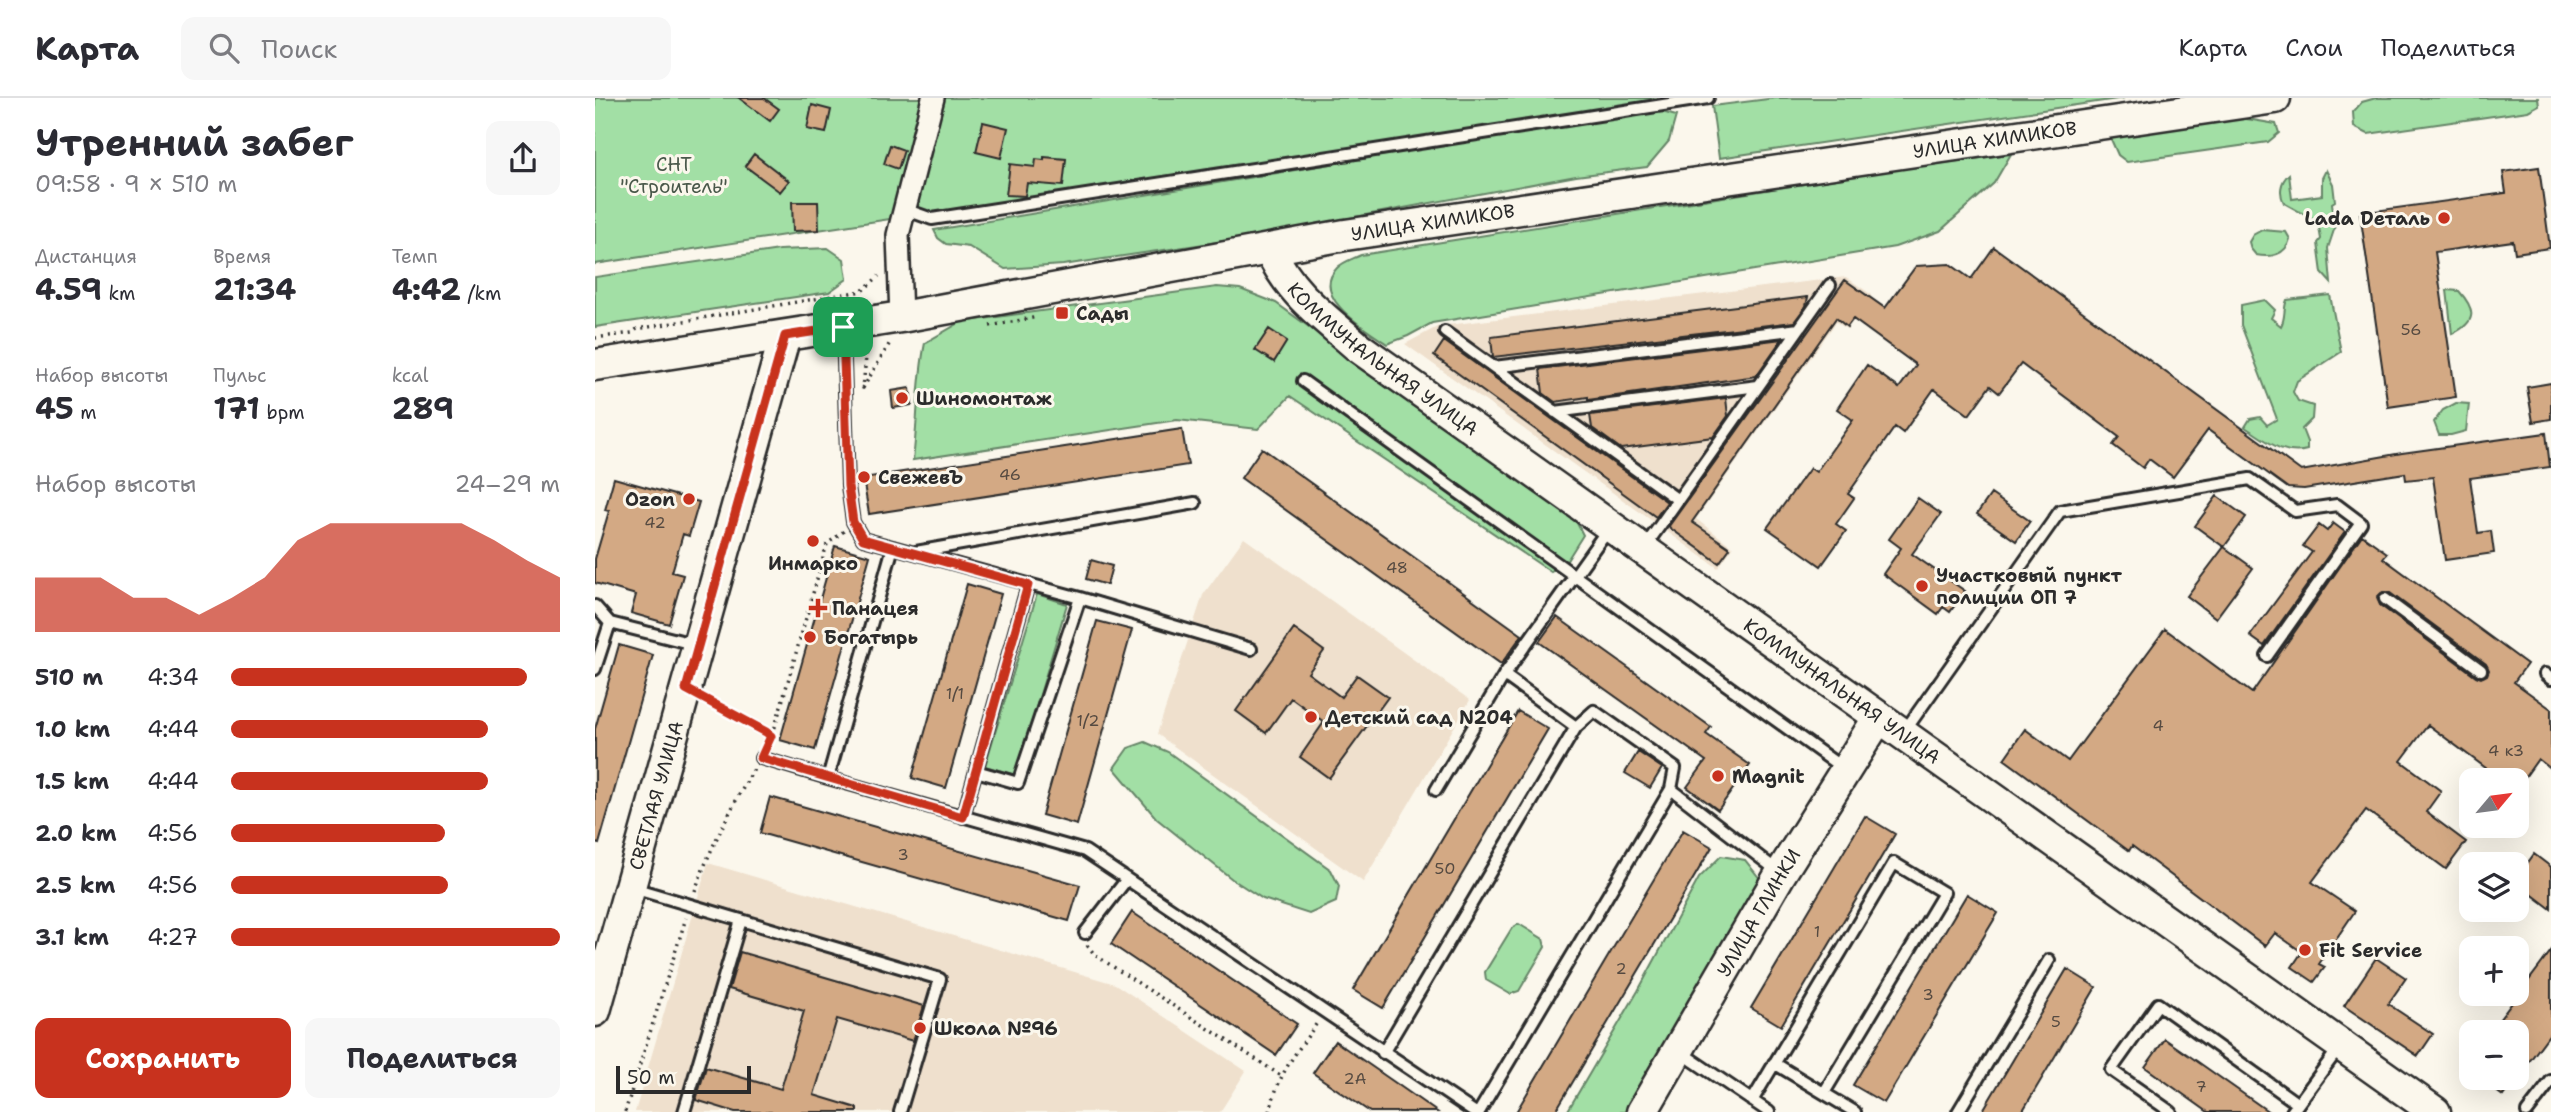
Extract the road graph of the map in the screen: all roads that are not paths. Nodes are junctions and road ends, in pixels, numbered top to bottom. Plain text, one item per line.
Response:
1 (933, 98) edge
2 (1708, 98) edge
3 (2275, 98) edge
4 (904, 209) junction
5 (1270, 250) junction
6 (1830, 285) dead end
7 (843, 327) junction
8 (897, 328) junction
9 (1799, 329) junction
10 (1445, 332) dead end
11 (785, 336) junction
12 (595, 365) edge
13 (1494, 367) junction
14 (1303, 381) dead end
15 (1758, 386) junction
16 (1555, 412) junction
17 (1678, 500) junction
18 (1195, 503) dead end
19 (1610, 527) junction
20 (893, 547) junction
21 (1643, 550) junction
22 (913, 553) junction
23 (1575, 576) junction
24 (1028, 585) junction
25 (1080, 598) junction
26 (2385, 599) dead end
27 (595, 606) edge
28 (610, 623) junction
29 (698, 645) junction
30 (1251, 649) dead end
31 (2267, 656) dead end
32 (595, 669) edge
33 (2481, 670) dead end
34 (1504, 675) junction
35 (1890, 726) junction
36 (1576, 727) junction
37 (761, 758) road end
38 (1846, 770) junction
39 (976, 771) junction
40 (828, 778) junction
41 (1671, 789) junction
42 (1436, 790) dead end
43 (963, 817) junction
44 (1781, 873) junction
45 (1127, 879) junction
46 (630, 887) junction
47 (741, 920) junction
48 (1085, 933) road end
49 (2049, 960) dead end
50 (595, 1011) edge
51 (2341, 1045) junction
52 (1679, 1052) junction
53 (1383, 1053) junction
54 (1774, 1063) junction
55 (2551, 1081) edge
56 (1825, 1093) junction
57 (1752, 1101) junction
58 (2295, 1108) edge
59 (684, 1112) edge
60 (900, 1112) edge
61 (1476, 1112) edge
62 (1642, 1112) edge
63 (1769, 1112) edge
64 (1856, 1112) edge
65 (1958, 1112) edge
66 (2171, 1112) edge
67 (2435, 1112) edge
68 (2527, 1112) edge

1 - 4 street
2 - 4 lane
3 - 5 street, УЛИЦА ХИМИКОВ
4 - 8 street
5 - 8 street, УЛИЦА ХИМИКОВ
5 - 19 street, КОММУНАЛЬНАЯ УЛИЦА
6 - 9 lane
7 - 8 street, УЛИЦА ХИМИКОВ
7 - 11 street, УЛИЦА ХИМИКОВ
7 - 20 lane
9 - 13 lane
9 - 15 lane
10 - 13 lane
11 - 12 street, УЛИЦА ХИМИКОВ
11 - 29 street, СВЕТЛАЯ УЛИЦА
13 - 16 lane
14 - 23 lane
15 - 16 lane
15 - 17 lane
16 - 17 lane
17 - 21 lane
18 - 22 lane
19 - 21 street, КОММУНАЛЬНАЯ УЛИЦА
19 - 23 lane
20 - 22 lane
20 - 40 lane
21 - 35 street, КОММУНАЛЬНАЯ УЛИЦА
22 - 24 lane
23 - 34 lane
23 - 38 lane
24 - 25 lane
24 - 39 lane
25 - 30 lane
25 - 39 lane
26 - 33 lane
27 - 28 lane
28 - 29 lane
28 - 32 lane
29 - 46 street, СВЕТЛАЯ УЛИЦА
31 - 35 lane
34 - 36 lane
34 - 42 lane
35 - 38 street, УЛИЦА ГЛИНКИ
35 - 51 street, КОММУНАЛЬНАЯ УЛИЦА
36 - 41 lane
36 - 53 lane
37 - 40 lane
38 - 44 street, УЛИЦА ГЛИНКИ
39 - 43 lane
40 - 43 lane
41 - 44 lane
41 - 61 lane
43 - 45 lane
44 - 52 street, УЛИЦА ГЛИНКИ
45 - 48 lane
45 - 53 lane
46 - 47 lane
46 - 50 street, СВЕТЛАЯ УЛИЦА
47 - 59 lane
47 - 60 lane
49 - 65 lane
51 - 58 lane
51 - 67 street, КОММУНАЛЬНАЯ УЛИЦА
52 - 57 lane
52 - 62 street, УЛИЦА ГЛИНКИ
53 - 61 lane
54 - 56 lane
54 - 56 lane
54 - 57 lane
55 - 68 lane
56 - 64 lane
57 - 63 lane
58 - 66 lane

